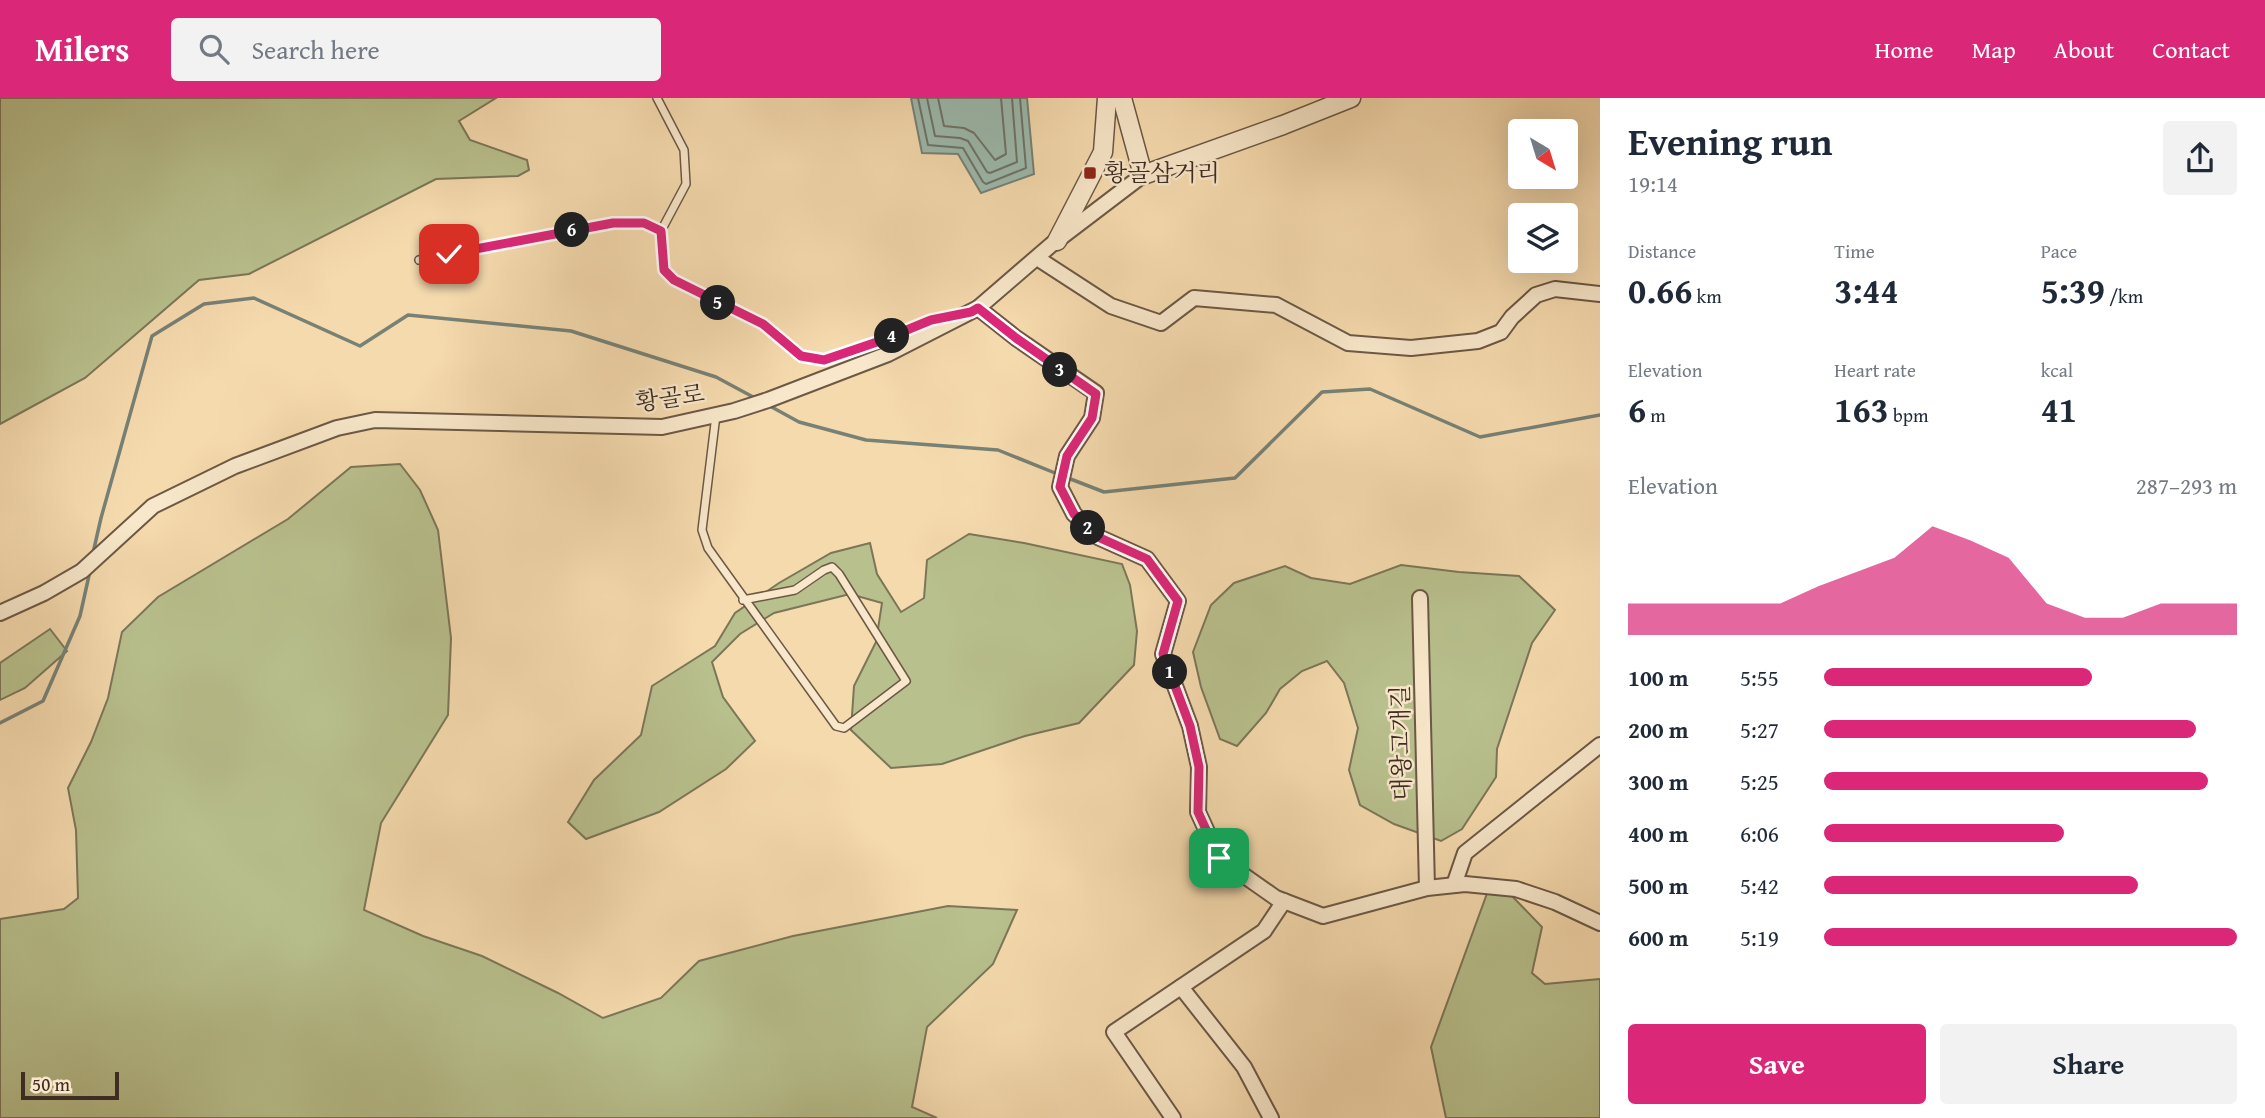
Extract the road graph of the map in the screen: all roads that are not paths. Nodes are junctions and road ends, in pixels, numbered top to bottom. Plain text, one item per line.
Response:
1 (657, 98) edge
2 (1107, 98) edge
3 (1122, 98) edge
4 (1352, 98) edge
5 (1143, 175) junction
6 (661, 231) junction
7 (1057, 240) junction
8 (1037, 258) junction
9 (419, 260) dead end
10 (1600, 294) edge
11 (975, 310) junction
12 (716, 415) junction
13 (1420, 598) dead end
14 (743, 600) junction
15 (0, 613) edge
16 (1600, 745) edge
17 (1454, 885) junction
18 (1427, 888) junction
19 (1283, 901) junction
20 (1600, 923) edge
21 (1181, 987) junction
22 (1173, 1118) edge
23 (1271, 1118) edge

1 - 6 lane
2 - 7 street
3 - 5 street
4 - 5 street
5 - 7 street, 황골로
6 - 9 lane
6 - 11 lane
7 - 8 street, 황골로
8 - 10 street
8 - 11 street, 황골로
11 - 12 street, 황골로
11 - 19 street
12 - 14 lane
12 - 15 street, 황골로
13 - 18 street, 대왕고개길
14 - 14 lane
16 - 17 street
17 - 18 street
17 - 20 street
18 - 19 street
19 - 21 street
21 - 22 street
21 - 23 street

